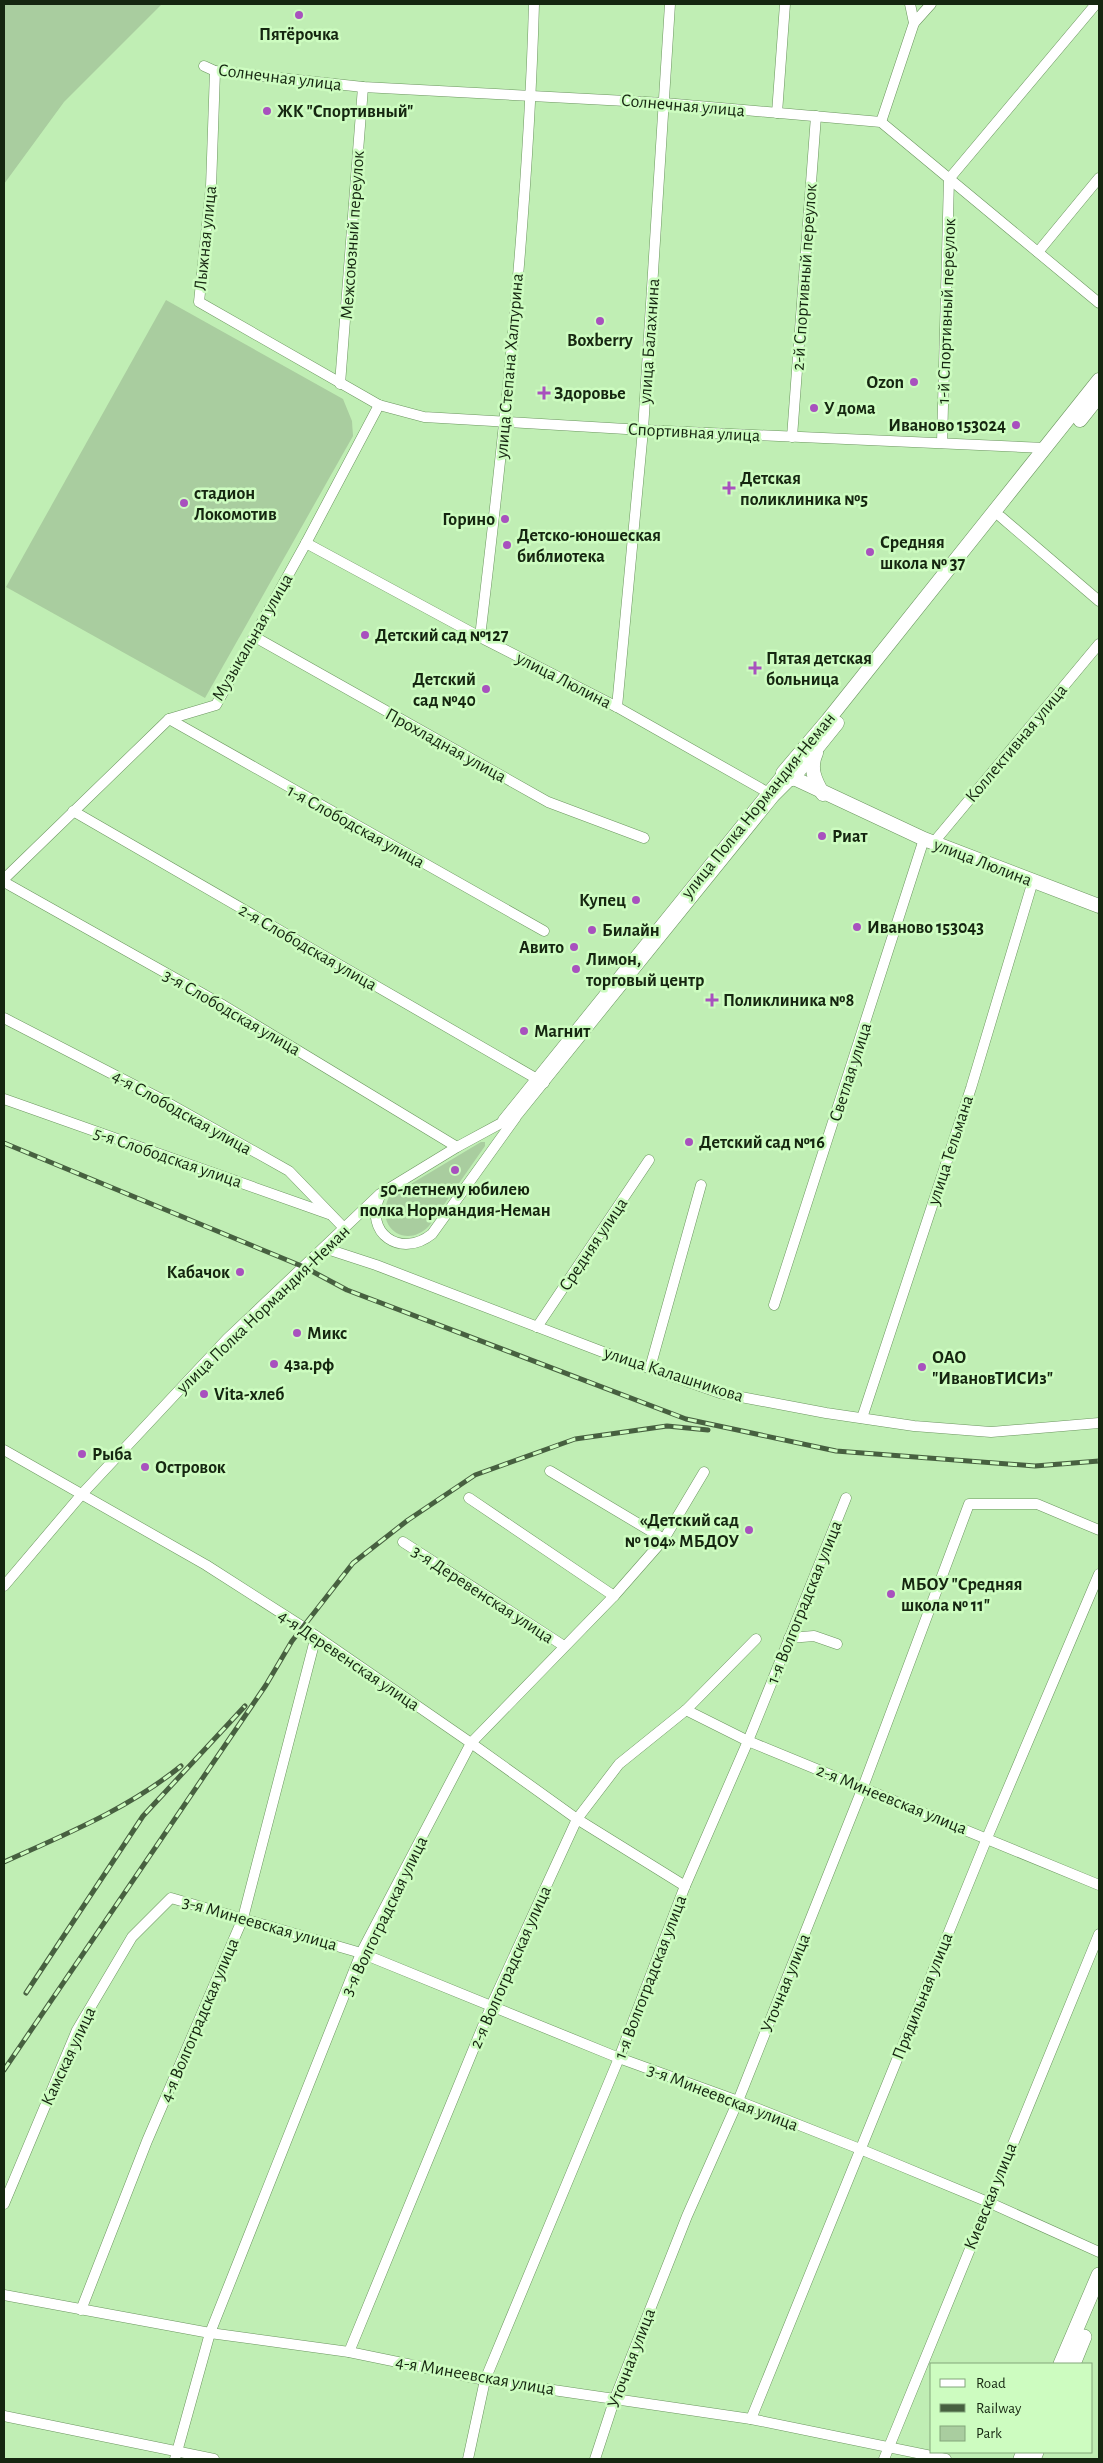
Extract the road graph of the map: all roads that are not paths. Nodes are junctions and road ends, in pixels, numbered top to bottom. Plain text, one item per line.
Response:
1 (534, 4) edge
2 (670, 4) edge
3 (785, 4) edge
4 (910, 4) edge
5 (931, 4) edge
6 (1096, 4) edge
7 (914, 23) junction
8 (204, 66) dead end
9 (215, 71) junction
10 (364, 87) junction
11 (532, 95) junction
12 (664, 103) junction
13 (777, 113) junction
14 (816, 116) junction
15 (881, 122) junction
16 (1099, 178) edge
17 (949, 179) junction
18 (1038, 252) junction
19 (1099, 302) edge
20 (1099, 380) edge
21 (340, 384) junction
22 (1099, 396) edge
23 (379, 405) junction
24 (505, 422) junction
25 (643, 430) junction
26 (792, 437) junction
27 (942, 443) junction
28 (1049, 451) junction
29 (1001, 517) junction
30 (306, 543) junction
31 (1099, 601) edge
32 (255, 637) junction
33 (480, 637) junction
34 (1099, 644) edge
35 (618, 707) junction
36 (169, 719) junction
37 (818, 746) junction
38 (784, 779) junction
39 (767, 792) junction
40 (823, 794) junction
41 (73, 811) junction
42 (868, 814) junction
43 (644, 838) dead end
44 (928, 840) junction
45 (4, 881) edge
46 (1032, 881) junction
47 (1099, 906) edge
48 (544, 931) dead end
49 (4, 1018) edge
50 (540, 1080) junction
51 (4, 1099) edge
52 (518, 1114) junction
53 (488, 1131) junction
54 (457, 1147) junction
55 (649, 1160) dead end
56 (701, 1185) dead end
57 (380, 1194) junction
58 (332, 1215) junction
59 (344, 1228) junction
60 (324, 1248) junction
61 (774, 1305) dead end
62 (537, 1327) junction
63 (650, 1368) junction
64 (862, 1418) junction
65 (1098, 1421) edge
66 (4, 1450) edge
67 (550, 1471) dead end
68 (704, 1472) dead end
69 (82, 1494) junction
70 (469, 1498) dead end
71 (846, 1498) dead end
72 (1099, 1530) edge
73 (664, 1539) junction
74 (403, 1542) dead end
75 (1099, 1574) edge
76 (4, 1586) edge
77 (614, 1596) junction
78 (316, 1636) junction
79 (789, 1638) junction
80 (756, 1639) dead end
81 (837, 1644) dead end
82 (564, 1646) junction
83 (686, 1710) junction
84 (748, 1741) junction
85 (471, 1743) junction
86 (863, 1787) junction
87 (577, 1819) junction
88 (987, 1838) junction
89 (1099, 1885) edge
90 (685, 1886) junction
91 (171, 1898) joint
92 (243, 1918) junction
93 (1099, 1934) edge
94 (361, 1953) junction
95 (492, 2004) junction
96 (619, 2058) junction
97 (738, 2101) junction
98 (860, 2149) junction
99 (988, 2202) junction
100 (4, 2204) edge
101 (1099, 2252) edge
102 (1099, 2275) edge
103 (4, 2295) edge
104 (1099, 2301) edge
105 (82, 2310) junction
106 (210, 2332) junction
107 (349, 2352) junction
108 (1061, 2363) edge
109 (1073, 2363) edge
110 (485, 2380) junction
111 (615, 2398) junction
112 (4, 2416) edge
113 (751, 2419) junction
114 (888, 2446) junction
115 (176, 2456) edge
116 (214, 2459) edge
117 (468, 2459) edge
118 (595, 2459) edge
119 (884, 2459) edge
120 (946, 2459) edge

1 - 11 street, улица Степана Халтурина
2 - 12 street, улица Балахнина
3 - 13 street
4 - 7 street
5 - 7 street
6 - 17 street
7 - 15 street
8 - 9 street, Солнечная улица
9 - 10 street, Солнечная улица
9 - 21 street, Лыжная улица
10 - 11 street, Солнечная улица
10 - 21 street, Межсоюзный переулок
11 - 12 street, Солнечная улица
11 - 24 street, улица Степана Халтурина
12 - 13 street, Солнечная улица
12 - 25 street, улица Балахнина
13 - 14 street, Солнечная улица
14 - 15 street, Солнечная улица
14 - 26 street, 2-й Спортивный переулок
15 - 17 street
16 - 18 street
17 - 18 street
17 - 27 street, 1-й Спортивный переулок
18 - 19 street
20 - 28 main road, улица Полка Нормандия-Неман
21 - 23 street, Спортивная улица
22 - 28 main road, улица Полка Нормандия-Неман
23 - 24 street, Спортивная улица
23 - 30 street, Музыкальная улица
24 - 25 street, Спортивная улица
24 - 33 street, улица Степана Халтурина
25 - 26 street, Спортивная улица
25 - 35 street, улица Балахнина
26 - 27 street, Спортивная улица
27 - 28 street, Спортивная улица
28 - 29 main road, улица Полка Нормандия-Неман
28 - 38 main road, улица Полка Нормандия-Неман
29 - 31 street
29 - 37 main road, улица Полка Нормандия-Неман
30 - 32 street, Музыкальная улица
30 - 33 street, улица Люлина
32 - 36 street, Музыкальная улица
32 - 43 street, Прохладная улица
33 - 35 street, улица Люлина
34 - 44 street, Коллективная улица
35 - 39 street, улица Люлина
36 - 41 street, Музыкальная улица
36 - 48 street, 1-я Слободская улица
37 - 38 main road, улица Полка Нормандия-Неман
37 - 40 main road
38 - 39 street, улица Полка Нормандия-Неман
38 - 40 main road, улица Люлина
38 - 42 main road, улица Люлина
38 - 50 street, улица Полка Нормандия-Неман
39 - 50 street, улица Полка Нормандия-Неман
40 - 42 main road, улица Люлина
41 - 45 street, Музыкальная улица
41 - 50 street, 2-я Слободская улица
42 - 44 main road, улица Люлина
44 - 46 main road, улица Люлина
44 - 61 street, Светлая улица
45 - 54 street, 3-я Слободская улица
46 - 47 main road, улица Люлина
46 - 64 street, улица Тельмана
49 - 58 street, 4-я Слободская улица
50 - 52 street, улица Полка Нормандия-Неман
50 - 53 street, улица Полка Нормандия-Неман
51 - 58 street, 5-я Слободская улица
52 - 53 street, улица Полка Нормандия-Неман
52 - 57 street
53 - 54 street, улица Полка Нормандия-Неман
54 - 57 street, улица Полка Нормандия-Неман
55 - 62 street, Средняя улица
56 - 63 street
57 - 59 street, улица Полка Нормандия-Неман
58 - 59 street, 4-я Слободская улица
59 - 60 street, улица Полка Нормандия-Неман
60 - 62 street, улица Калашникова
60 - 69 street, улица Полка Нормандия-Неман
62 - 63 street, улица Калашникова
63 - 64 street, улица Калашникова
64 - 65 street, улица Калашникова
66 - 69 street, 4-я Деревенская улица
67 - 73 street
68 - 73 street, 3-я Волгоградская улица
69 - 76 street, улица Полка Нормандия-Неман
69 - 78 street, 4-я Деревенская улица
70 - 77 street
71 - 79 street, 1-я Волгоградская улица
72 - 86 street, Уточная улица
73 - 77 street, 3-я Волгоградская улица
74 - 82 street, 3-я Деревенская улица
75 - 88 street, Прядильная улица
77 - 82 street, 3-я Волгоградская улица
78 - 85 street, 4-я Деревенская улица
78 - 92 street, 4-я Волгоградская улица
79 - 81 street
79 - 84 street, 1-я Волгоградская улица
80 - 83 street, 2-я Волгоградская улица
82 - 85 street, 3-я Волгоградская улица
83 - 84 street, 2-я Минеевская улица
83 - 87 street, 2-я Волгоградская улица
84 - 86 street, 2-я Минеевская улица
84 - 90 street, 1-я Волгоградская улица
85 - 87 street, 4-я Деревенская улица
85 - 94 street, 3-я Волгоградская улица
86 - 88 street, 2-я Минеевская улица
86 - 97 street, Уточная улица
87 - 90 street, 4-я Деревенская улица
87 - 95 street, 2-я Волгоградская улица
88 - 89 street, 2-я Минеевская улица
88 - 98 street, Прядильная улица
90 - 96 street, 1-я Волгоградская улица
91 - 92 street, 3-я Минеевская улица
91 - 100 street, Камская улица
92 - 94 street, 3-я Минеевская улица
92 - 105 street, 4-я Волгоградская улица
93 - 99 street, Киевская улица
94 - 95 street, 3-я Минеевская улица
94 - 106 street, 3-я Волгоградская улица
95 - 96 street, 3-я Минеевская улица
95 - 107 street, 2-я Волгоградская улица
96 - 97 street, 3-я Минеевская улица
96 - 110 street, 1-я Волгоградская улица
97 - 98 street, 3-я Минеевская улица
97 - 111 street, Уточная улица
98 - 99 street, 3-я Минеевская улица
98 - 113 street, Прядильная улица
99 - 101 street, 3-я Минеевская улица
99 - 114 street, Киевская улица
102 - 108 highway
103 - 105 street, 4-я Минеевская улица
104 - 109 highway
105 - 106 street, 4-я Минеевская улица
106 - 107 street, 4-я Минеевская улица
106 - 115 street, 3-я Волгоградская улица
107 - 110 street, 4-я Минеевская улица
110 - 111 street, 4-я Минеевская улица
110 - 117 street, 1-я Волгоградская улица
111 - 113 street, 4-я Минеевская улица
111 - 118 street, Уточная улица
112 - 115 street
113 - 114 street, 4-я Минеевская улица
114 - 119 street, Киевская улица
114 - 120 street, 4-я Минеевская улица
115 - 116 street

